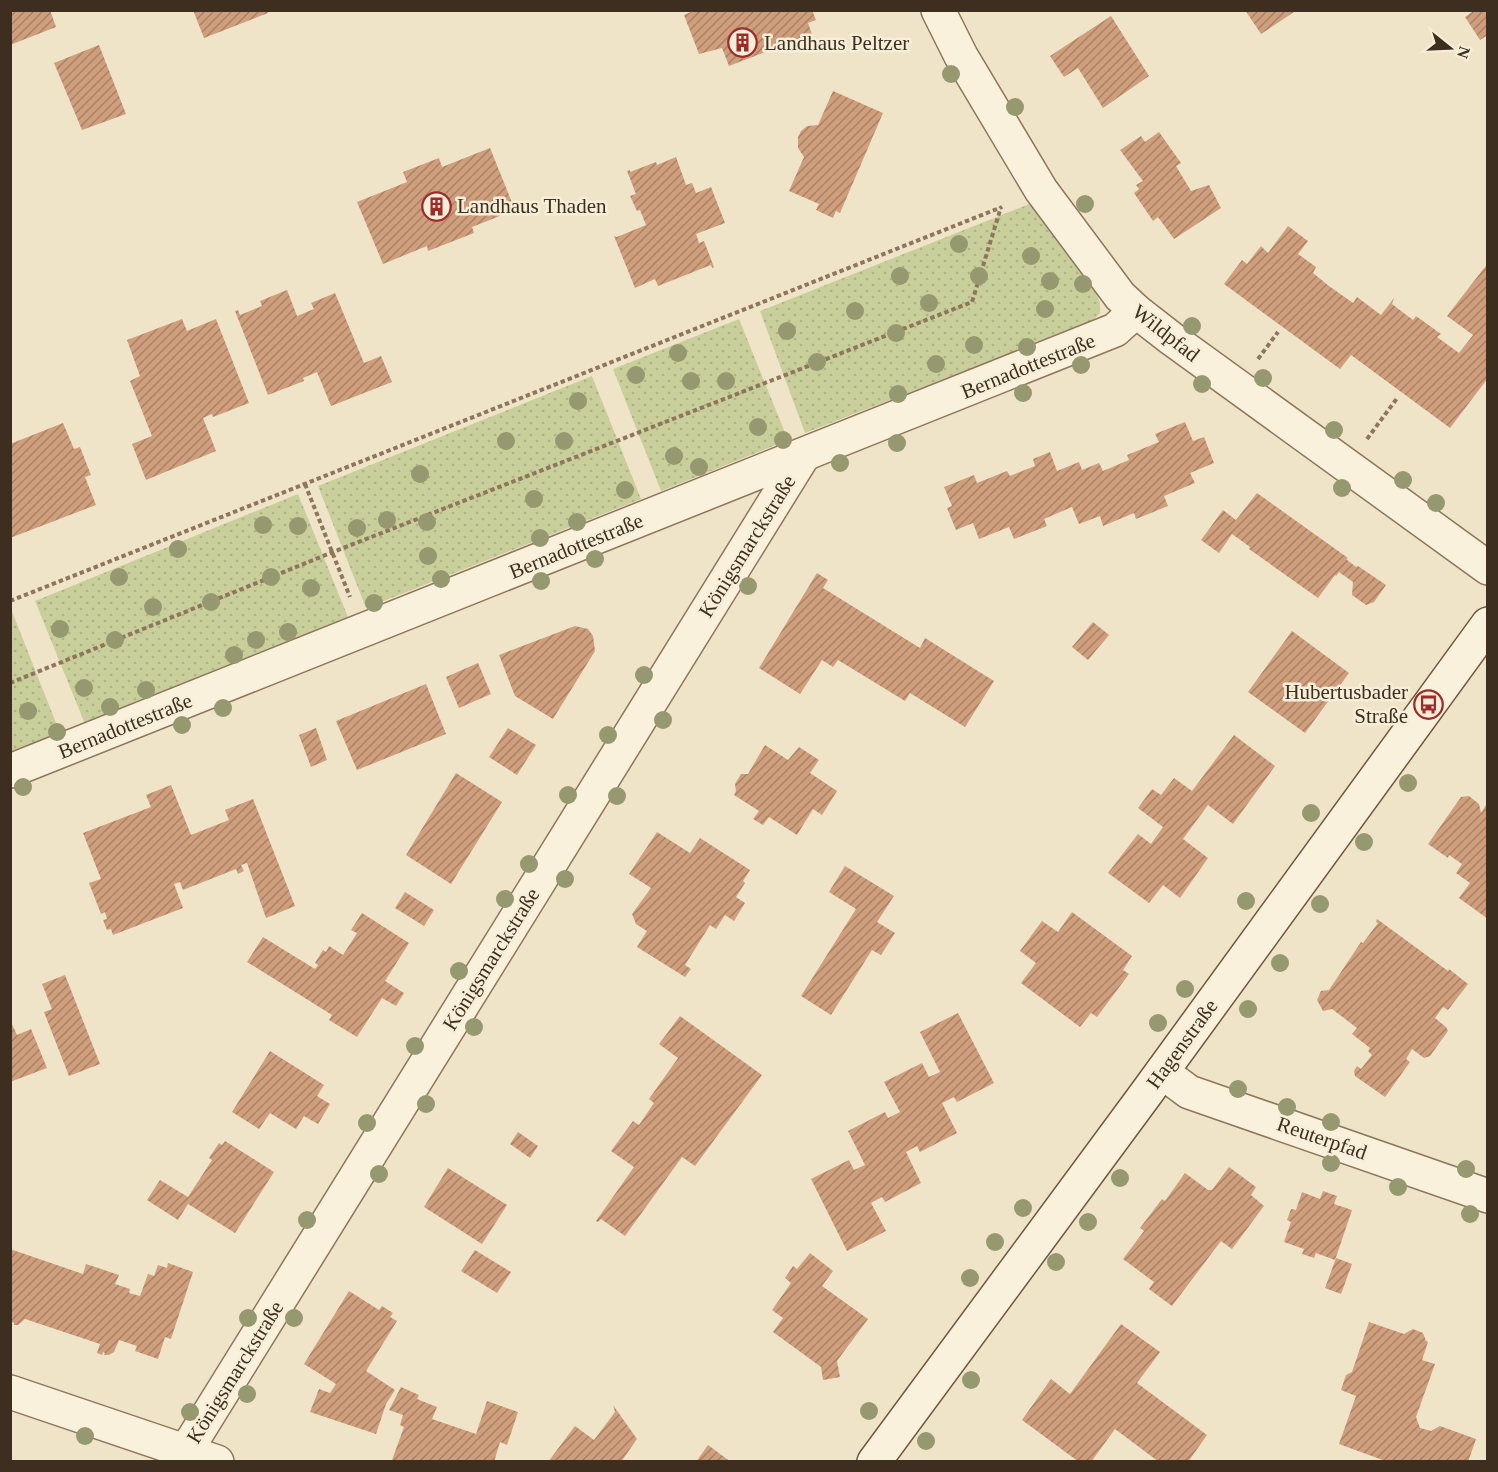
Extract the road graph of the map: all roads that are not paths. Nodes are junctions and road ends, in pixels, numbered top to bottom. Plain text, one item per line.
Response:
1 (938, 10) edge
2 (1136, 311) junction
3 (803, 456) junction
4 (1488, 568) edge
5 (1488, 624) edge
6 (10, 771) edge
7 (1162, 1072) junction
8 (1488, 1196) edge
9 (10, 1392) edge
10 (183, 1456) edge
11 (217, 1461) edge
12 (874, 1461) edge

1 - 2 street, Wildpfad
2 - 3 street, Bernadottestraße
2 - 4 street, Wildpfad
3 - 6 street, Bernadottestraße
3 - 10 street, Königsmarckstraße
5 - 7 street, Hagenstraße
7 - 8 street, Reuterpfad
7 - 12 street, Hagenstraße
9 - 10 street
10 - 11 street

